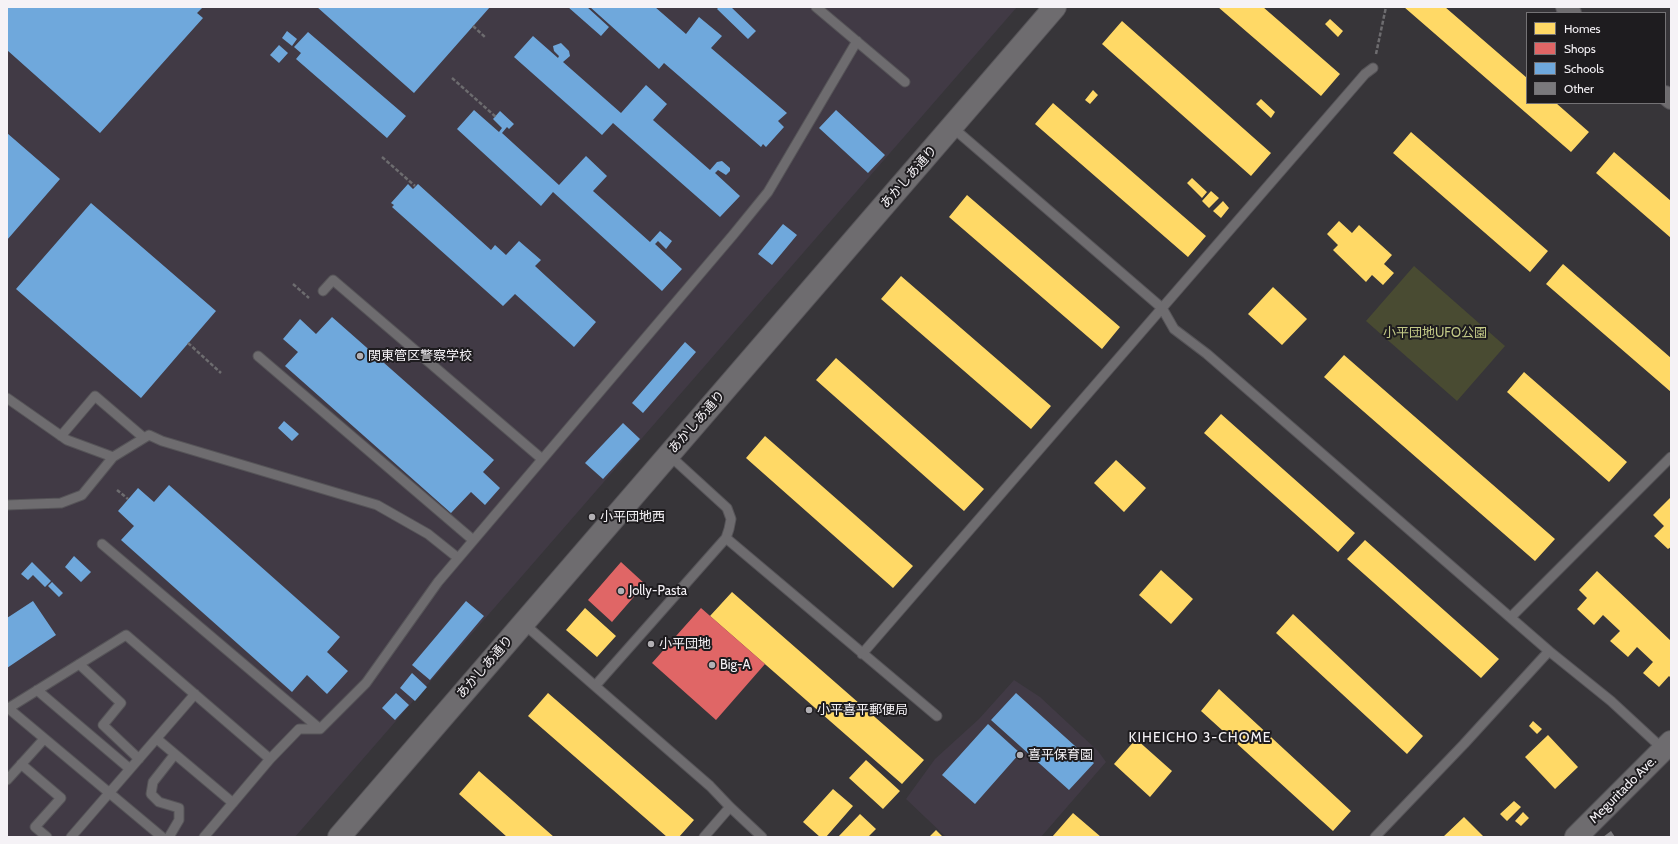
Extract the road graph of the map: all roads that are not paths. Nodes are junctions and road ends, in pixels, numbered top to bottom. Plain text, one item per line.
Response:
1 (816, 7) edge
2 (1055, 7) edge
3 (857, 42) junction
4 (1373, 68) road end
5 (905, 82) dead end
6 (952, 127) junction
7 (323, 291) dead end
8 (1162, 308) junction
9 (258, 356) dead end
10 (7, 398) edge
11 (61, 436) junction
12 (144, 438) junction
13 (669, 455) junction
14 (113, 457) junction
15 (1671, 457) edge
16 (542, 459) junction
17 (7, 505) edge
18 (726, 538) junction
19 (473, 540) junction
20 (102, 544) dead end
21 (458, 558) junction
22 (1511, 617) junction
23 (523, 623) junction
24 (1549, 651) junction
25 (862, 654) junction
26 (79, 664) junction
27 (595, 686) junction
28 (37, 690) junction
29 (195, 694) junction
30 (8, 708) edge
31 (937, 716) dead end
32 (320, 729) junction
33 (44, 739) junction
34 (157, 739) junction
35 (1667, 746) edge
36 (174, 754) junction
37 (139, 759) junction
38 (270, 759) junction
39 (22, 764) junction
40 (130, 769) junction
41 (7, 780) edge
42 (109, 793) junction
43 (233, 803) junction
44 (730, 807) junction
45 (47, 837) edge
46 (71, 837) edge
47 (162, 837) edge
48 (169, 837) edge
49 (204, 837) edge
50 (339, 837) edge
51 (704, 837) edge
52 (762, 837) edge
53 (1376, 837) edge
54 (1576, 837) edge

1 - 3 lane
2 - 6 street, あかしあ通り
3 - 5 lane
3 - 16 lane
4 - 8 lane
6 - 8 lane
6 - 13 street, あかしあ通り
7 - 16 lane
8 - 22 lane
8 - 25 lane
9 - 19 lane
10 - 11 lane
11 - 12 lane
11 - 14 lane
12 - 14 lane
12 - 21 lane
13 - 18 lane
13 - 23 street, あかしあ通り
14 - 17 lane
15 - 22 lane
16 - 19 lane
18 - 25 lane
18 - 27 lane
19 - 21 lane
20 - 32 lane
21 - 32 lane
22 - 24 lane
23 - 27 lane
23 - 50 street, あかしあ通り
24 - 35 lane
24 - 53 lane
25 - 31 lane
26 - 28 lane
26 - 29 lane
26 - 37 lane
27 - 44 lane
28 - 30 lane
28 - 40 lane
29 - 34 lane
29 - 38 lane
30 - 33 lane
32 - 38 lane
33 - 39 lane
33 - 42 lane
34 - 36 lane
34 - 37 lane
35 - 54 street, Meguritado Ave.
36 - 43 lane
36 - 48 lane
37 - 40 lane
38 - 43 lane
39 - 41 lane
39 - 45 lane
40 - 42 lane
42 - 46 lane
42 - 47 lane
43 - 49 lane
44 - 51 lane
44 - 52 lane

